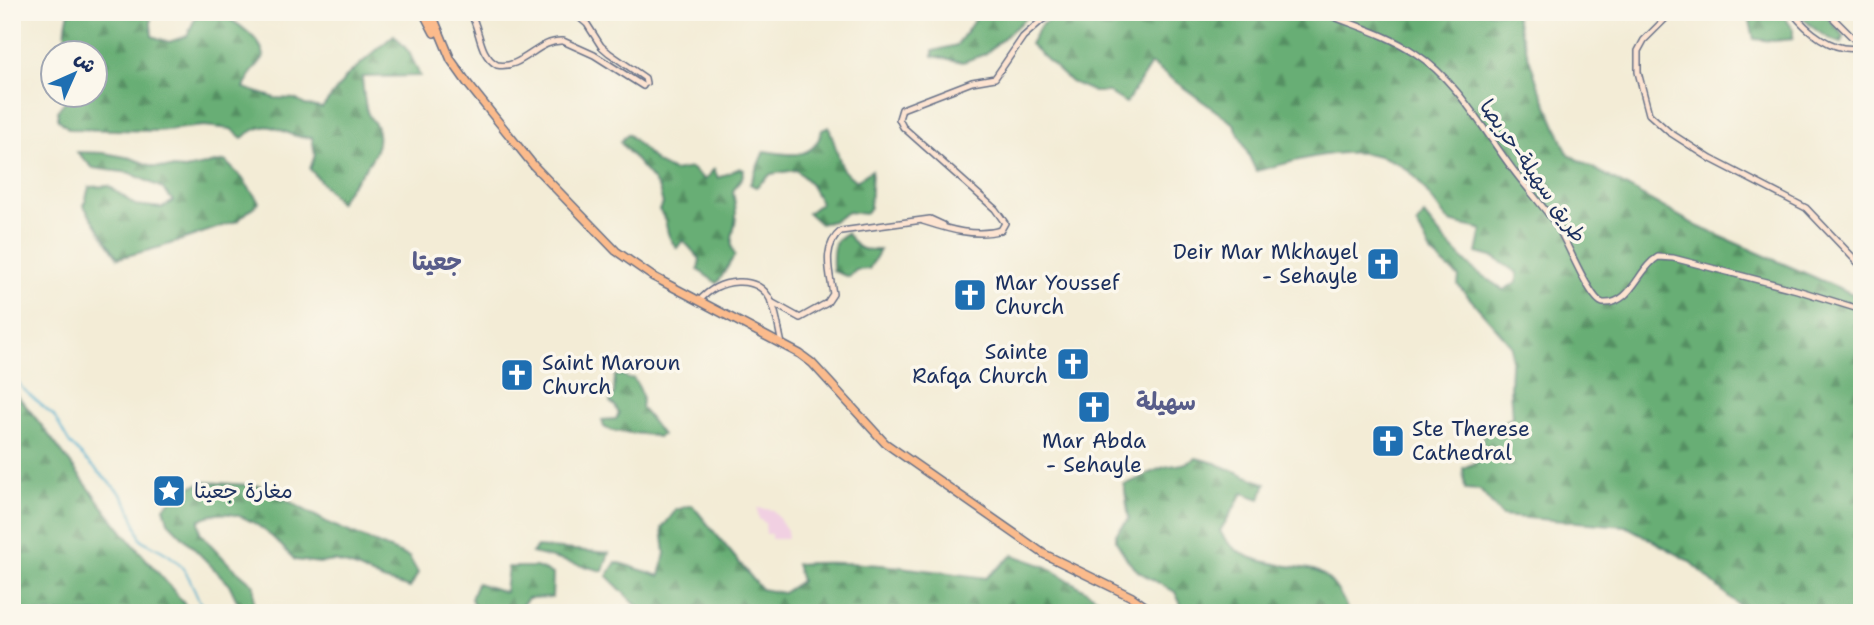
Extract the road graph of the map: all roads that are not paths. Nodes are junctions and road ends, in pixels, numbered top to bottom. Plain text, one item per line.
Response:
1 (423, 12) edge
2 (431, 12) edge
3 (438, 12) edge
4 (470, 12) edge
5 (573, 12) edge
6 (1056, 12) edge
7 (1322, 12) edge
8 (1672, 12) edge
9 (1793, 12) edge
10 (1827, 12) edge
11 (434, 22) junction
12 (441, 41) junction
13 (1862, 267) edge
14 (699, 301) junction
15 (771, 302) junction
16 (1862, 310) edge
17 (782, 344) junction
18 (1155, 613) edge

1 - 12 highway
2 - 11 highway
3 - 11 highway
4 - 5 main road
6 - 15 main road
7 - 16 main road, طريق سهيلة-حريصا
8 - 13 main road
9 - 10 main road
11 - 12 highway
12 - 14 highway
14 - 15 main road
14 - 17 highway
15 - 17 main road
17 - 18 highway

